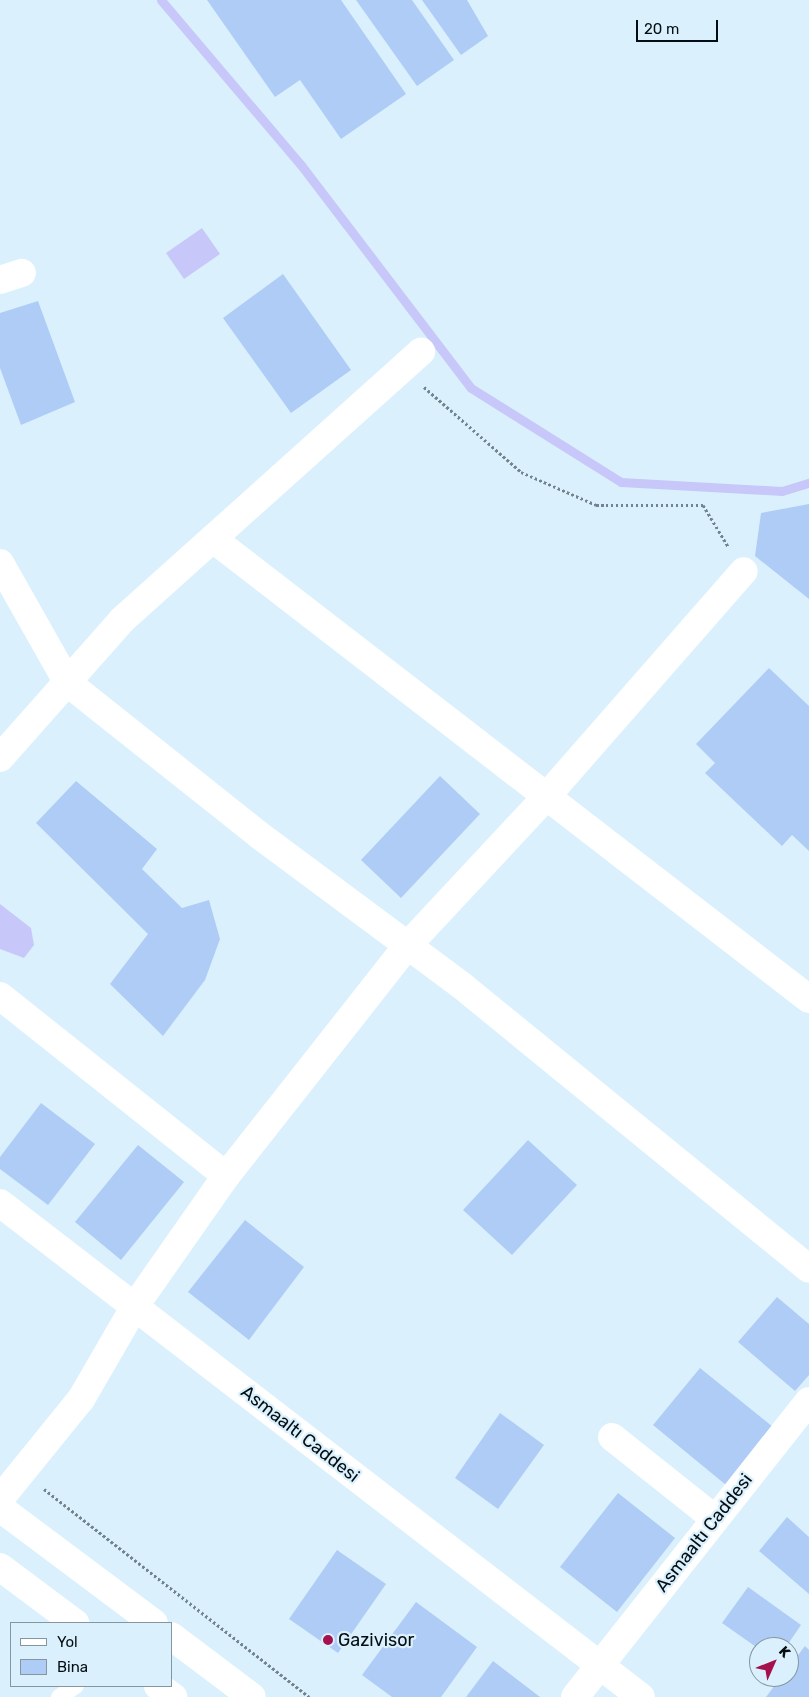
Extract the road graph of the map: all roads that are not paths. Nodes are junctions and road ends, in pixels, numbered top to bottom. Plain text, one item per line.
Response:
1 (412, 360) road end
2 (213, 539) junction
3 (0, 563) edge
4 (744, 571) road end
5 (68, 683) junction
6 (0, 758) edge
7 (546, 797) junction
8 (408, 945) junction
9 (0, 996) edge
10 (809, 999) edge
11 (226, 1176) junction
12 (0, 1203) edge
13 (809, 1269) edge
14 (136, 1306) junction
15 (809, 1401) edge
16 (612, 1437) dead end
17 (0, 1499) edge
18 (0, 1508) edge
19 (715, 1519) junction
20 (0, 1566) edge
21 (73, 1622) edge
22 (153, 1622) edge
23 (172, 1637) edge
24 (599, 1665) junction
25 (74, 1687) edge
26 (159, 1687) edge
27 (59, 1697) edge
28 (173, 1697) edge
29 (252, 1697) edge
30 (575, 1697) edge
31 (641, 1697) edge

1 - 2 street
2 - 5 street
2 - 7 street
3 - 5 street
4 - 7 street
5 - 6 street
5 - 8 street
7 - 8 street
7 - 10 street
8 - 11 street
8 - 13 street
9 - 11 street
11 - 14 street
12 - 14 street, Asmaaltı Caddesi
14 - 17 street
14 - 24 street, Asmaaltı Caddesi
15 - 19 street, Asmaaltı Caddesi
16 - 19 street
18 - 22 street
19 - 24 street, Asmaaltı Caddesi
20 - 21 street
23 - 29 street
24 - 30 street, Asmaaltı Caddesi
24 - 31 street, Asmaaltı Caddesi
25 - 27 lane
26 - 28 street

